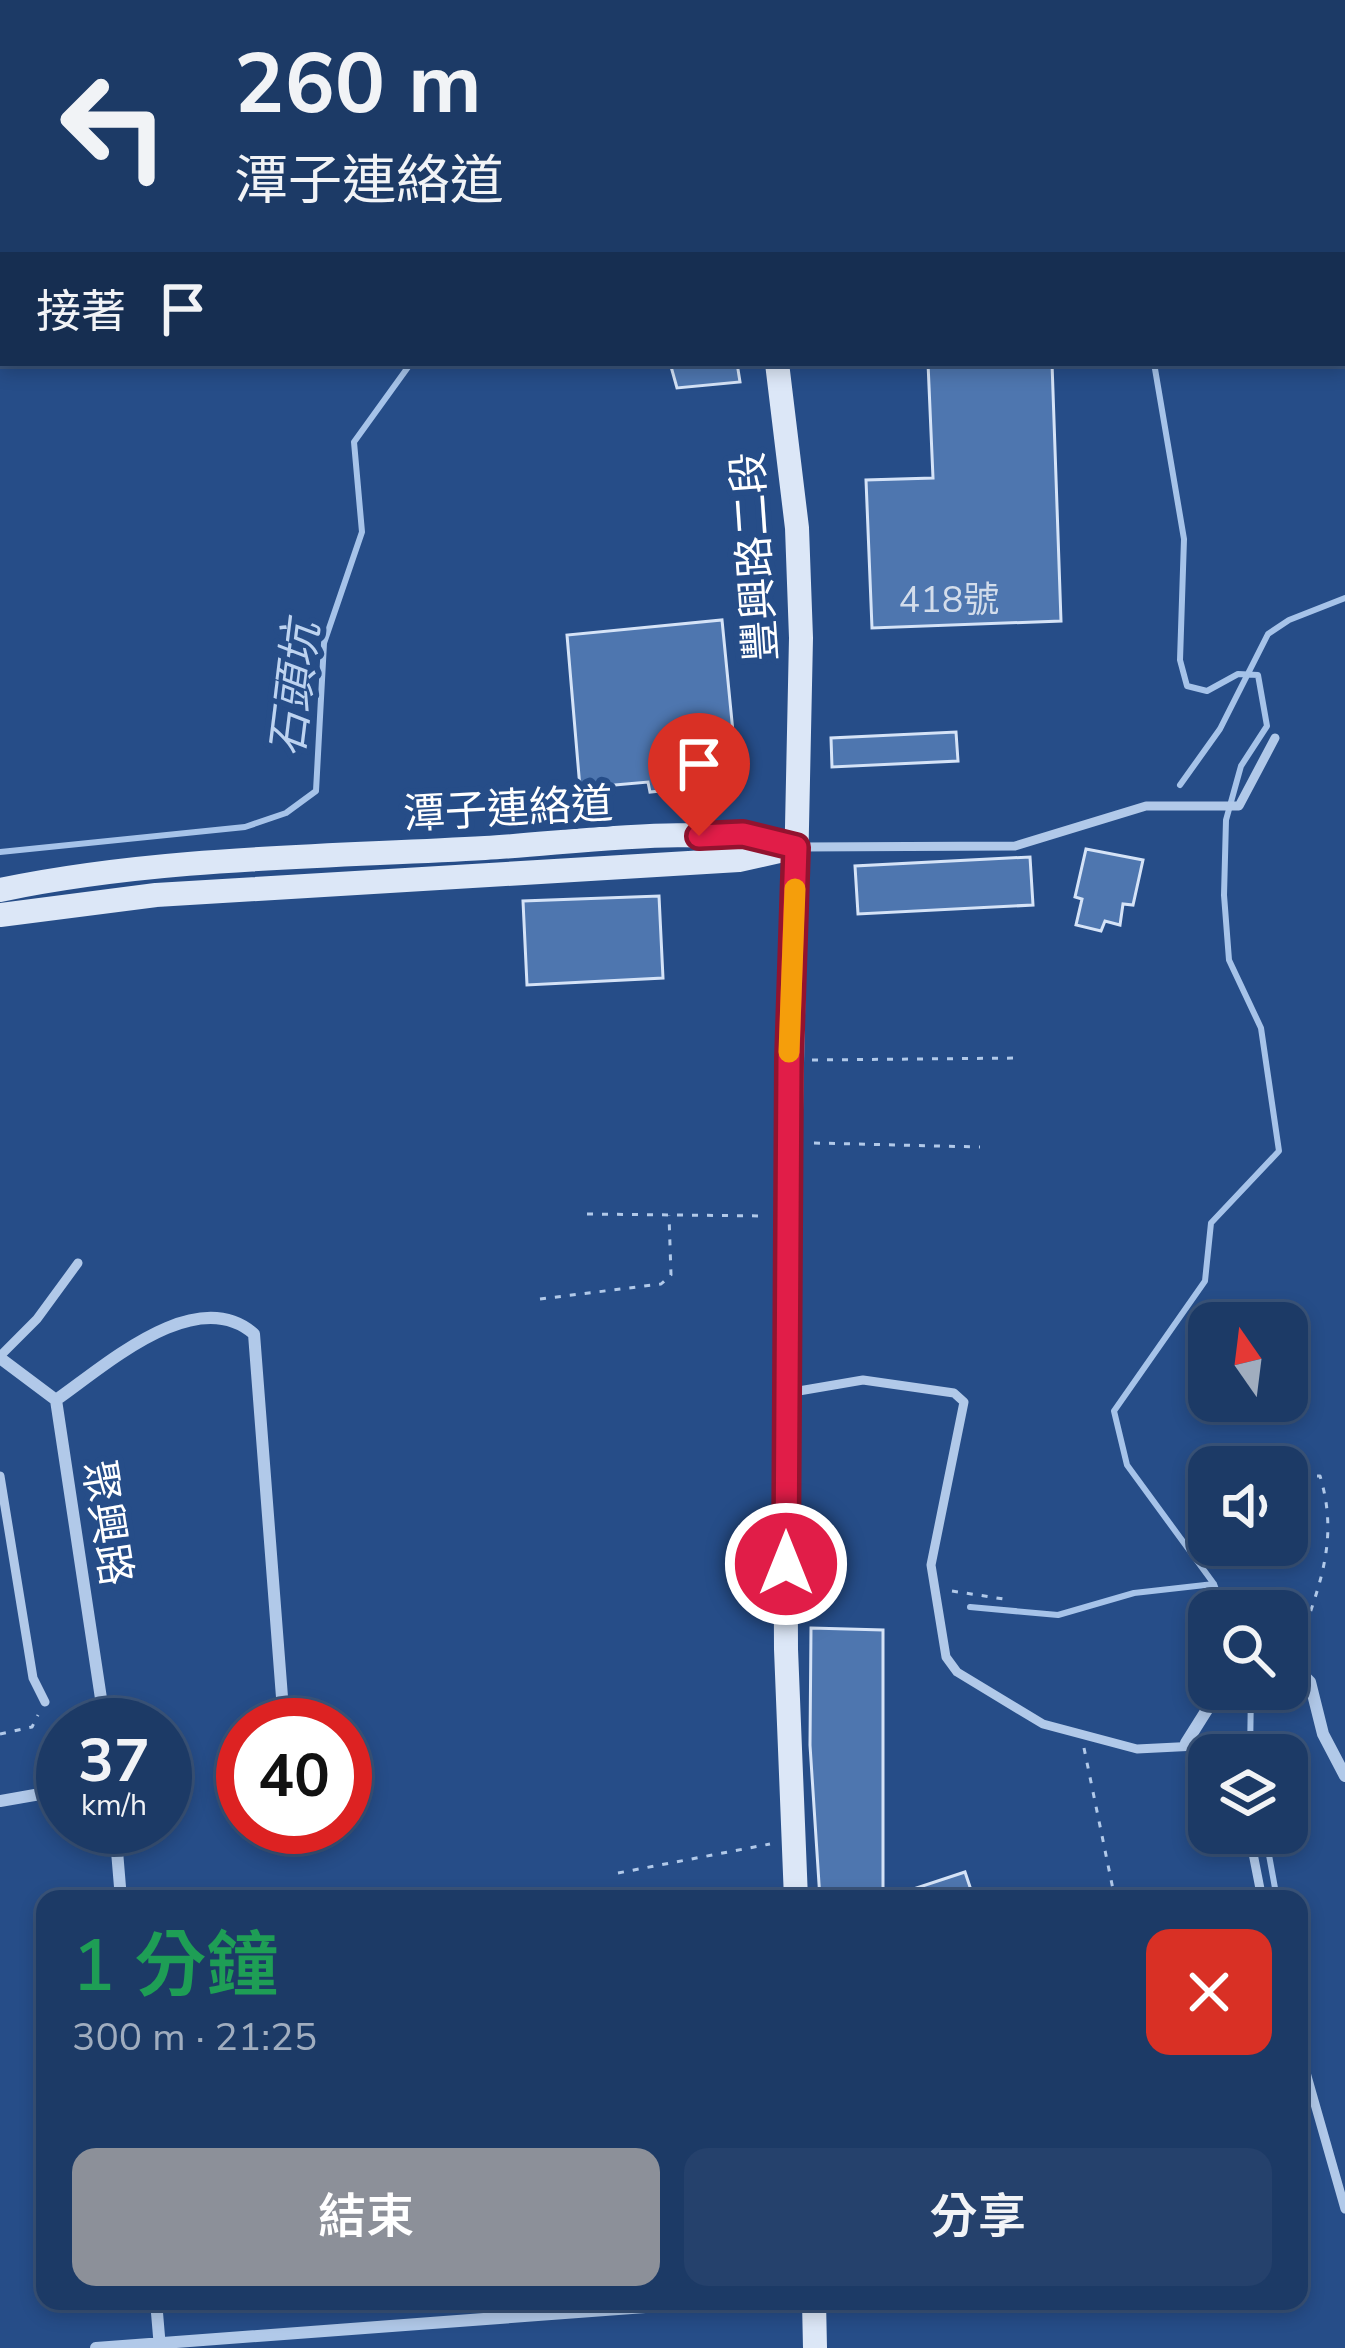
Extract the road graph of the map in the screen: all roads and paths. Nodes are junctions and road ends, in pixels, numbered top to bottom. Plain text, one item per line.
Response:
1 (777, 366) edge
2 (1275, 737) dead end
3 (796, 847) junction
4 (0, 890) edge
5 (0, 915) edge
6 (1020, 1058) dead end
7 (789, 1060) junction
8 (789, 1143) junction
9 (980, 1147) dead end
10 (586, 1214) dead end
11 (669, 1215) junction
12 (791, 1216) junction
13 (78, 1263) dead end
14 (540, 1299) dead end
15 (0, 1357) edge
16 (785, 1394) junction
17 (56, 1400) junction
18 (0, 1476) edge
19 (1308, 1476) edge
20 (936, 1589) junction
21 (1010, 1600) dead end
22 (1308, 1614) edge
23 (1308, 1680) edge
24 (43, 1698) edge
25 (101, 1698) edge
26 (282, 1698) edge
27 (1207, 1710) edge
28 (36, 1719) edge
29 (1079, 1733) junction
30 (0, 1734) edge
31 (1186, 1743) joint
32 (1345, 1776) edge
33 (36, 1795) edge
34 (0, 1802) edge
35 (795, 1839) junction
36 (117, 1854) edge
37 (1253, 1854) edge
38 (618, 1873) dead end
39 (120, 1890) edge
40 (796, 1890) edge
41 (1113, 1890) edge
42 (1260, 1890) edge
43 (1308, 2080) edge
44 (1345, 2209) edge
45 (157, 2310) edge
46 (613, 2310) edge
47 (814, 2310) edge
48 (160, 2346) edge
49 (96, 2348) edge
50 (815, 2348) edge

1 - 3 street, 豐興路二段
2 - 3 lane
3 - 4 street, 潭子連絡道
3 - 5 street, 潭子連絡道
3 - 7 street, 豐興路二段
6 - 7 path
7 - 8 street, 豐興路二段
8 - 9 path
8 - 12 street, 豐興路二段
10 - 11 path
11 - 12 path
11 - 14 path
12 - 16 street, 豐興路二段
13 - 15 lane
15 - 17 street
16 - 20 lane
16 - 35 street, 豐興路二段
17 - 25 street, 聚興路
17 - 26 street
18 - 24 lane
19 - 22 path
20 - 21 path
20 - 29 lane
23 - 32 street
27 - 31 street
28 - 30 path
29 - 31 lane
29 - 41 path
33 - 34 street
35 - 38 path
35 - 40 street, 豐興路二段
36 - 39 street
37 - 42 lane
43 - 44 lane
45 - 48 street
46 - 48 street
47 - 50 street
48 - 49 street

